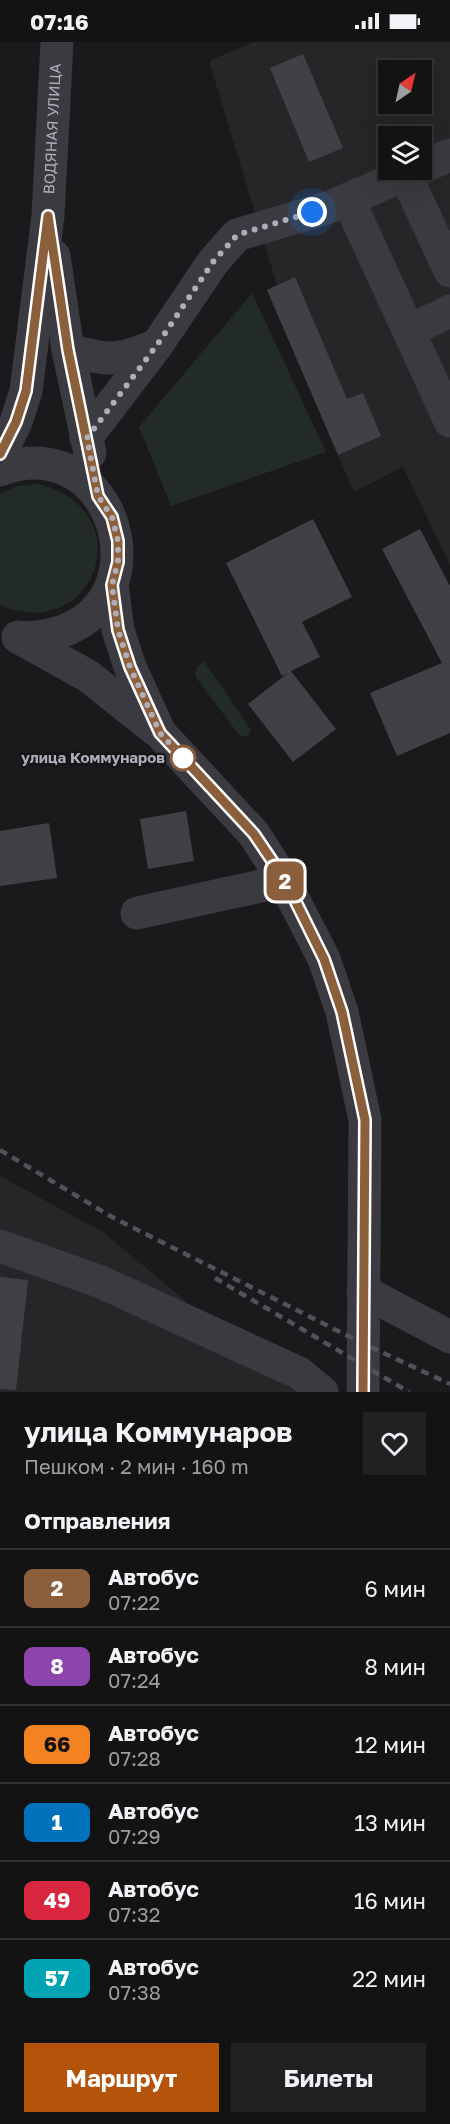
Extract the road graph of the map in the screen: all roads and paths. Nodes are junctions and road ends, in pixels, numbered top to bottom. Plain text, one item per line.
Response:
1 (56, 57) edge
2 (450, 155) edge
3 (432, 162) edge
4 (391, 180) edge
5 (418, 180) edge
6 (348, 199) junction
7 (48, 216) junction
8 (450, 271) edge
9 (450, 311) edge
10 (409, 331) junction
11 (157, 345) junction
12 (68, 350) junction
13 (450, 421) edge
14 (87, 438) junction
15 (0, 454) edge
16 (0, 470) edge
17 (98, 496) junction
18 (112, 585) junction
19 (9, 635) edge
20 (160, 733) junction
21 (285, 880) junction
22 (136, 913) dead end
23 (0, 1246) edge
24 (363, 1291) junction
25 (450, 1337) edge
26 (322, 1392) edge
27 (363, 1392) edge

1 - 7 street, ВОДЯНАЯ УЛИЦА
2 - 3 street
4 - 6 street
5 - 8 street
6 - 10 street
6 - 11 street
7 - 12 street
7 - 15 street
9 - 10 street
10 - 13 street
11 - 12 street
11 - 14 street
12 - 14 street
14 - 17 street
16 - 17 street
17 - 18 street
18 - 19 street
18 - 20 street
19 - 20 street
20 - 21 street
21 - 22 street
21 - 24 street
23 - 26 street
24 - 25 street
24 - 27 street

